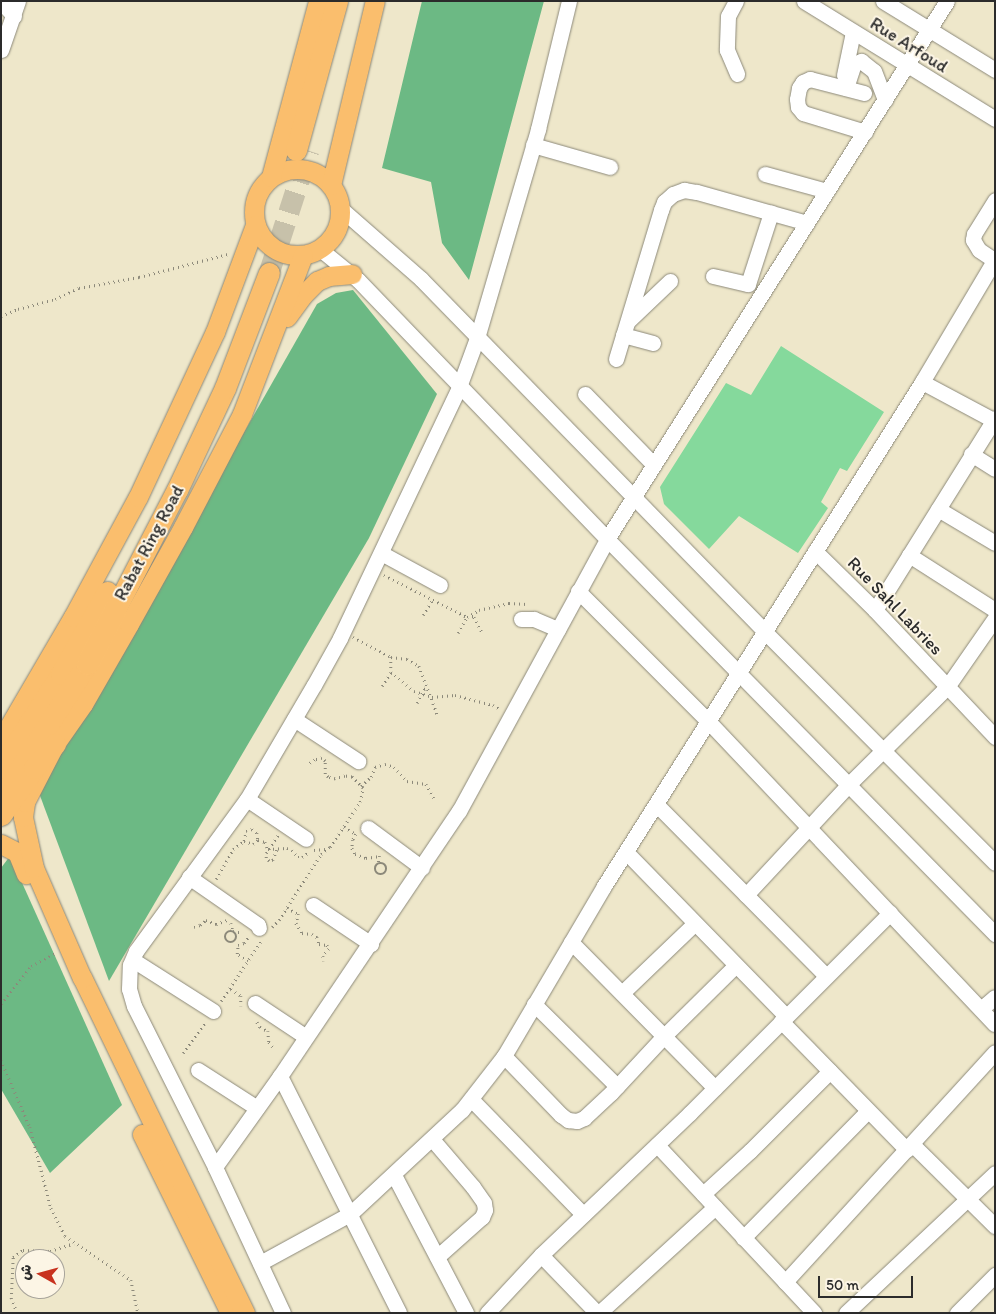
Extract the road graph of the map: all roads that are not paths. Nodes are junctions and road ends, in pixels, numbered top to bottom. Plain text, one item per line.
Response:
1 (318, 1) edge
2 (337, 1) edge
3 (351, 1) edge
4 (374, 1) edge
5 (569, 1) edge
6 (736, 1) edge
7 (804, 1) edge
8 (883, 1) edge
9 (947, 1) edge
10 (1, 2) edge
11 (16, 9) edge
12 (928, 30) junction
13 (853, 32) junction
14 (1, 50) edge
15 (907, 66) junction
16 (995, 70) edge
17 (736, 74) dead end
18 (843, 87) junction
19 (864, 93) dead end
20 (885, 100) junction
21 (995, 119) edge
22 (865, 132) junction
23 (533, 145) junction
24 (610, 167) dead end
25 (765, 174) dead end
26 (271, 177) junction
27 (331, 185) junction
28 (827, 191) junction
29 (995, 200) edge
30 (340, 208) junction
31 (771, 213) junction
32 (807, 223) junction
33 (255, 225) junction
34 (311, 252) junction
35 (994, 260) edge
36 (352, 274) junction
37 (713, 276) dead end
38 (670, 281) dead end
39 (276, 326) junction
40 (625, 328) junction
41 (477, 338) junction
42 (654, 343) dead end
43 (616, 359) dead end
44 (922, 382) junction
45 (459, 387) junction
46 (585, 394) dead end
47 (994, 420) edge
48 (972, 454) junction
49 (654, 465) junction
50 (995, 469) edge
51 (633, 498) junction
52 (938, 509) junction
53 (607, 540) junction
54 (995, 542) edge
55 (816, 552) junction
56 (381, 553) junction
57 (909, 555) junction
58 (440, 585) dead end
59 (578, 591) junction
60 (875, 610) junction
61 (521, 619) dead end
62 (994, 619) edge
63 (558, 629) junction
64 (764, 631) junction
65 (738, 671) junction
66 (947, 687) junction
67 (18, 712) junction
68 (294, 719) junction
69 (708, 721) junction
70 (1, 727) edge
71 (995, 737) edge
72 (1, 740) edge
73 (55, 744) junction
74 (884, 752) junction
75 (358, 761) dead end
76 (1, 767) edge
77 (849, 784) junction
78 (1, 798) edge
79 (247, 799) junction
80 (656, 804) junction
81 (1, 815) edge
82 (368, 828) dead end
83 (810, 829) junction
84 (306, 839) dead end
85 (1, 844) edge
86 (626, 852) junction
87 (995, 863) edge
88 (422, 868) junction
89 (189, 877) junction
90 (746, 895) junction
91 (313, 905) dead end
92 (890, 913) junction
93 (695, 923) junction
94 (259, 931) road end
95 (995, 934) edge
96 (571, 942) junction
97 (371, 944) junction
98 (133, 960) junction
99 (735, 966) junction
100 (826, 976) junction
101 (622, 993) junction
102 (995, 997) edge
103 (255, 1003) dead end
104 (534, 1004) junction
105 (981, 1009) junction
106 (213, 1011) road end
107 (783, 1018) junction
108 (995, 1024) edge
109 (664, 1036) junction
110 (306, 1037) junction
111 (995, 1052) edge
112 (504, 1056) junction
113 (198, 1070) dead end
114 (830, 1071) junction
115 (280, 1076) junction
116 (617, 1086) junction
117 (715, 1088) junction
118 (471, 1099) junction
119 (257, 1108) junction
120 (868, 1111) junction
121 (432, 1140) junction
122 (657, 1145) junction
123 (909, 1147) junction
124 (214, 1167) junction
125 (995, 1173) edge
126 (394, 1175) junction
127 (702, 1194) junction
128 (969, 1198) junction
129 (715, 1208) junction
130 (350, 1214) junction
131 (583, 1214) junction
132 (995, 1226) edge
133 (743, 1238) junction
134 (541, 1255) junction
135 (437, 1258) junction
136 (260, 1263) junction
137 (995, 1276) edge
138 (785, 1282) junction
139 (593, 1312) edge
140 (230, 1313) edge
141 (245, 1313) edge
142 (283, 1313) edge
143 (398, 1313) edge
144 (466, 1313) edge
145 (487, 1313) edge
146 (814, 1313) edge
147 (846, 1313) edge
148 (957, 1313) edge

1 - 26 main road
2 - 3 highway
4 - 27 main road
5 - 23 street
6 - 17 street
7 - 13 street, Rue Arfoud
8 - 12 street, Rue Arfoud
9 - 12 street
10 - 11 street
11 - 14 street
12 - 15 street
12 - 16 street, Rue Arfoud
13 - 15 street, Rue Arfoud
13 - 18 street
15 - 20 street
15 - 21 street, Rue Arfoud
18 - 19 street
18 - 20 street
18 - 22 street
20 - 22 street
22 - 28 street
23 - 24 street
23 - 41 street
25 - 28 street
26 - 27 main road
26 - 33 main road
27 - 30 main road
28 - 32 street
29 - 35 street
30 - 34 main road
30 - 41 street
31 - 32 street
31 - 37 street
31 - 40 street
32 - 49 street
33 - 34 main road
33 - 67 main road
34 - 36 street
34 - 39 main road
35 - 44 street
36 - 39 main road
36 - 45 street
38 - 40 street
39 - 73 main road
40 - 42 street
40 - 43 street
41 - 45 street
41 - 51 street
44 - 47 street
44 - 55 street
45 - 53 street
45 - 56 street
46 - 49 street
47 - 48 street
48 - 50 street
48 - 52 street
49 - 51 street
51 - 53 street
51 - 64 street
52 - 54 street
52 - 57 street
53 - 59 street
53 - 65 street
55 - 60 street, Rue Sahl Labries
55 - 64 street
56 - 58 street
56 - 68 street
57 - 60 street
57 - 62 street
59 - 63 street
59 - 69 street
60 - 66 street, Rue Sahl Labries
61 - 63 street
62 - 66 street
63 - 88 street
64 - 65 street
64 - 74 street
65 - 69 street
65 - 77 street
66 - 71 street, Rue Sahl Labries
66 - 74 street
67 - 70 street
67 - 72 main road
68 - 75 street
68 - 79 street
69 - 80 street
69 - 83 street
73 - 81 highway
73 - 141 main road
74 - 77 street
74 - 87 street
76 - 78 highway, Rabat Ring Road
77 - 83 street
77 - 95 street
79 - 84 street
79 - 89 street
80 - 86 street
80 - 90 street
82 - 88 street
83 - 90 street
83 - 92 street
85 - 140 main road
86 - 93 street
86 - 96 street
88 - 97 street
89 - 94 street
89 - 98 street
90 - 100 street
91 - 97 street
92 - 100 street
92 - 105 street
93 - 99 street
93 - 101 street
96 - 101 street
96 - 104 street
97 - 110 street
98 - 106 street
98 - 124 street
99 - 107 street
99 - 109 street
100 - 107 street
101 - 109 street
102 - 105 street
103 - 110 street
104 - 112 street
104 - 116 street
105 - 108 street
107 - 114 street
107 - 117 street
109 - 116 street
109 - 117 street
110 - 115 street
111 - 123 street
112 - 116 street
112 - 118 street
113 - 119 street
114 - 120 street
114 - 127 street
115 - 119 street
115 - 130 street
117 - 122 street
118 - 121 street
118 - 131 street
119 - 124 street
120 - 123 street
120 - 133 street
121 - 126 street
121 - 135 street
122 - 127 street
122 - 131 street
123 - 128 street
123 - 138 street
124 - 136 street
125 - 128 street
126 - 130 street
126 - 135 street
127 - 129 street
128 - 132 street
128 - 147 street
129 - 133 street
129 - 139 street
130 - 136 street
130 - 143 street
131 - 134 street
133 - 138 street
134 - 139 street
134 - 145 street
135 - 144 street
136 - 142 street
137 - 148 street
138 - 146 street

